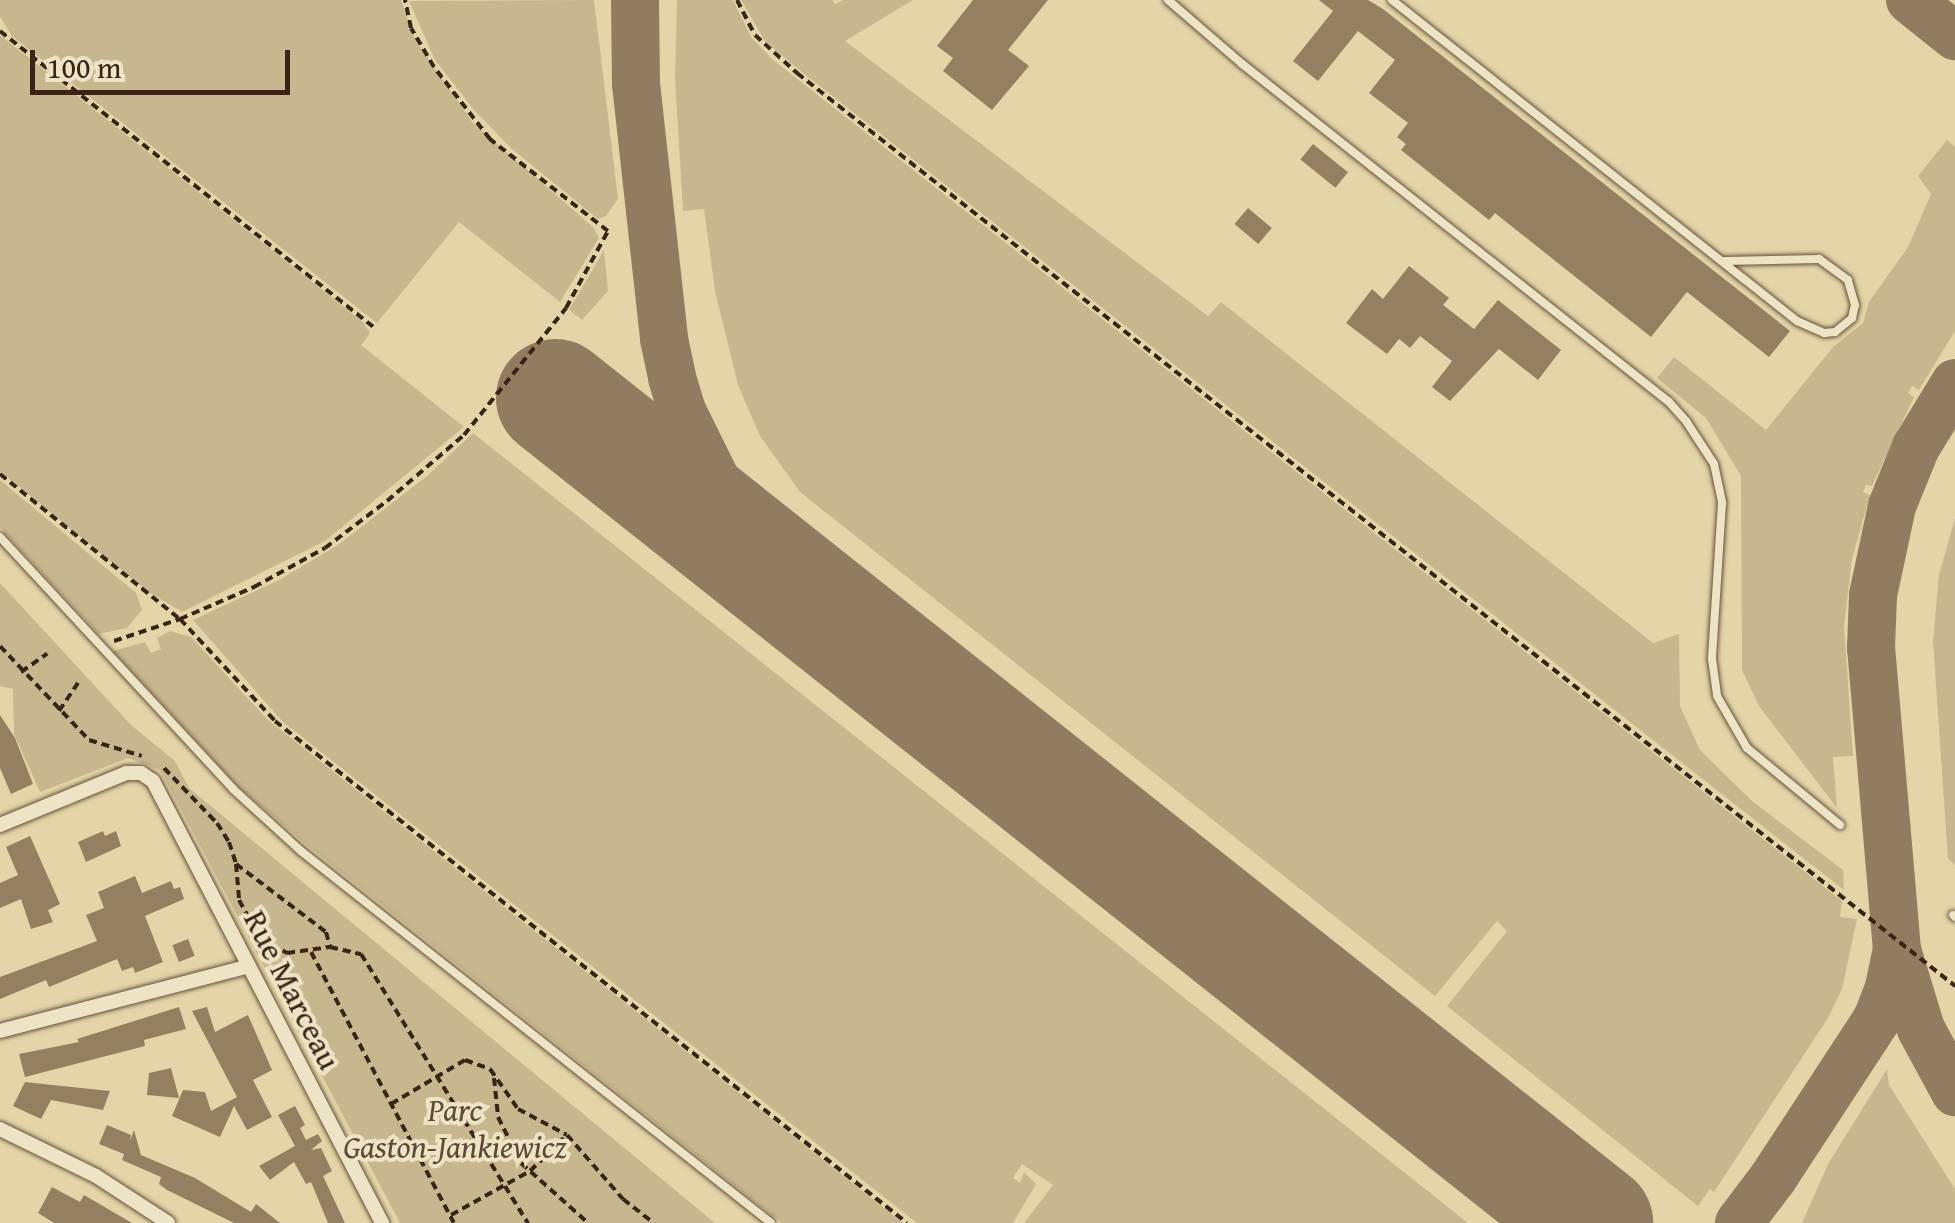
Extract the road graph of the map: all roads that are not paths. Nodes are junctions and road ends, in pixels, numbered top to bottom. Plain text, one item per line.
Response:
1 (1168, 0) edge
2 (1392, 0) edge
3 (1724, 261) junction
4 (0, 537) edge
5 (0, 825) edge
6 (1840, 825) dead end
7 (246, 966) junction
8 (0, 1030) edge
9 (0, 1129) edge
10 (168, 1223) edge
11 (382, 1223) edge
12 (771, 1223) edge

1 - 6 lane
2 - 3 lane
3 - 3 lane
4 - 12 lane
5 - 7 street, Rue Marceau
7 - 8 street
7 - 11 street, Rue Marceau
9 - 10 street

